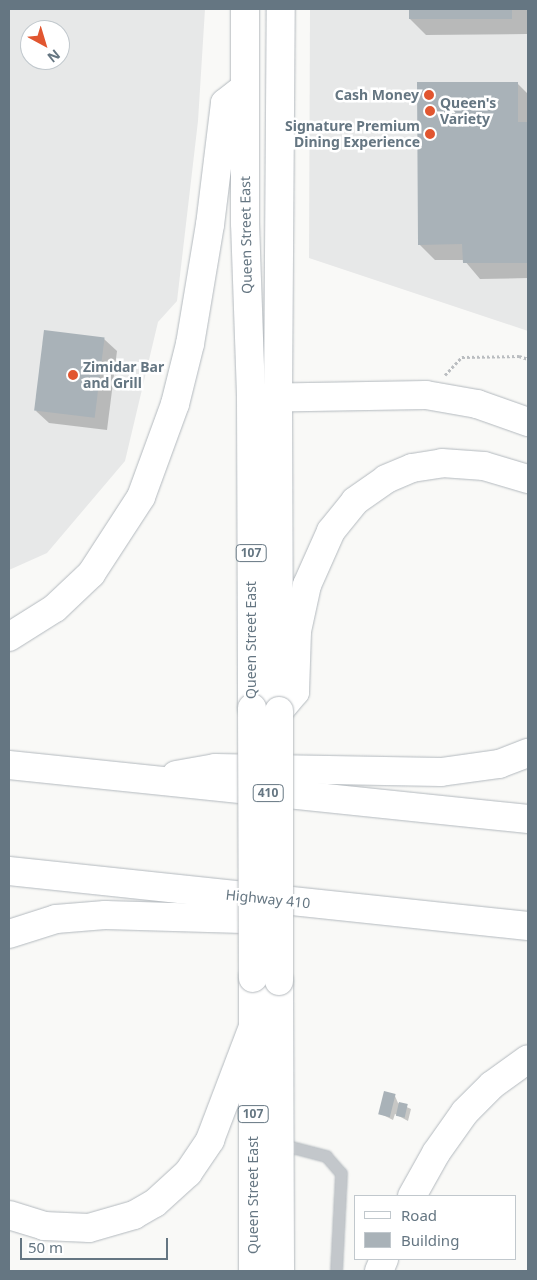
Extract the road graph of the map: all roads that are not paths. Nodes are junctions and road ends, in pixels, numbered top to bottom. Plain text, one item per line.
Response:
1 (245, 9) edge
2 (265, 9) edge
3 (281, 9) edge
4 (244, 88) junction
5 (251, 398) junction
6 (278, 398) junction
7 (528, 422) edge
8 (528, 479) edge
9 (9, 636) edge
10 (279, 711) junction
11 (528, 753) edge
12 (9, 765) edge
13 (144, 781) junction
14 (528, 819) edge
15 (9, 871) edge
16 (384, 911) junction
17 (528, 926) edge
18 (9, 934) edge
19 (253, 1028) junction
20 (528, 1059) edge
21 (280, 1144) junction
22 (413, 1195) edge
23 (9, 1215) edge
24 (253, 1271) edge
25 (280, 1271) edge
26 (336, 1271) edge

1 - 4 main road, Queen Street East
2 - 3 lane
3 - 6 main road, Queen Street East
4 - 5 main road, Queen Street East
4 - 9 main road
5 - 6 main road
5 - 19 main road, Queen Street East / 107, bridge
6 - 7 main road
6 - 10 main road, Queen Street East
8 - 10 main road
10 - 21 main road, Queen Street East / 107, bridge
11 - 13 main road
12 - 13 main road, 410
13 - 14 main road, 410
15 - 16 main road, Highway 410
16 - 17 main road, Highway 410
16 - 18 main road
19 - 23 main road
19 - 24 main road, Queen Street East / 107
20 - 22 main road
21 - 25 main road, Queen Street East / 107
21 - 26 lane

